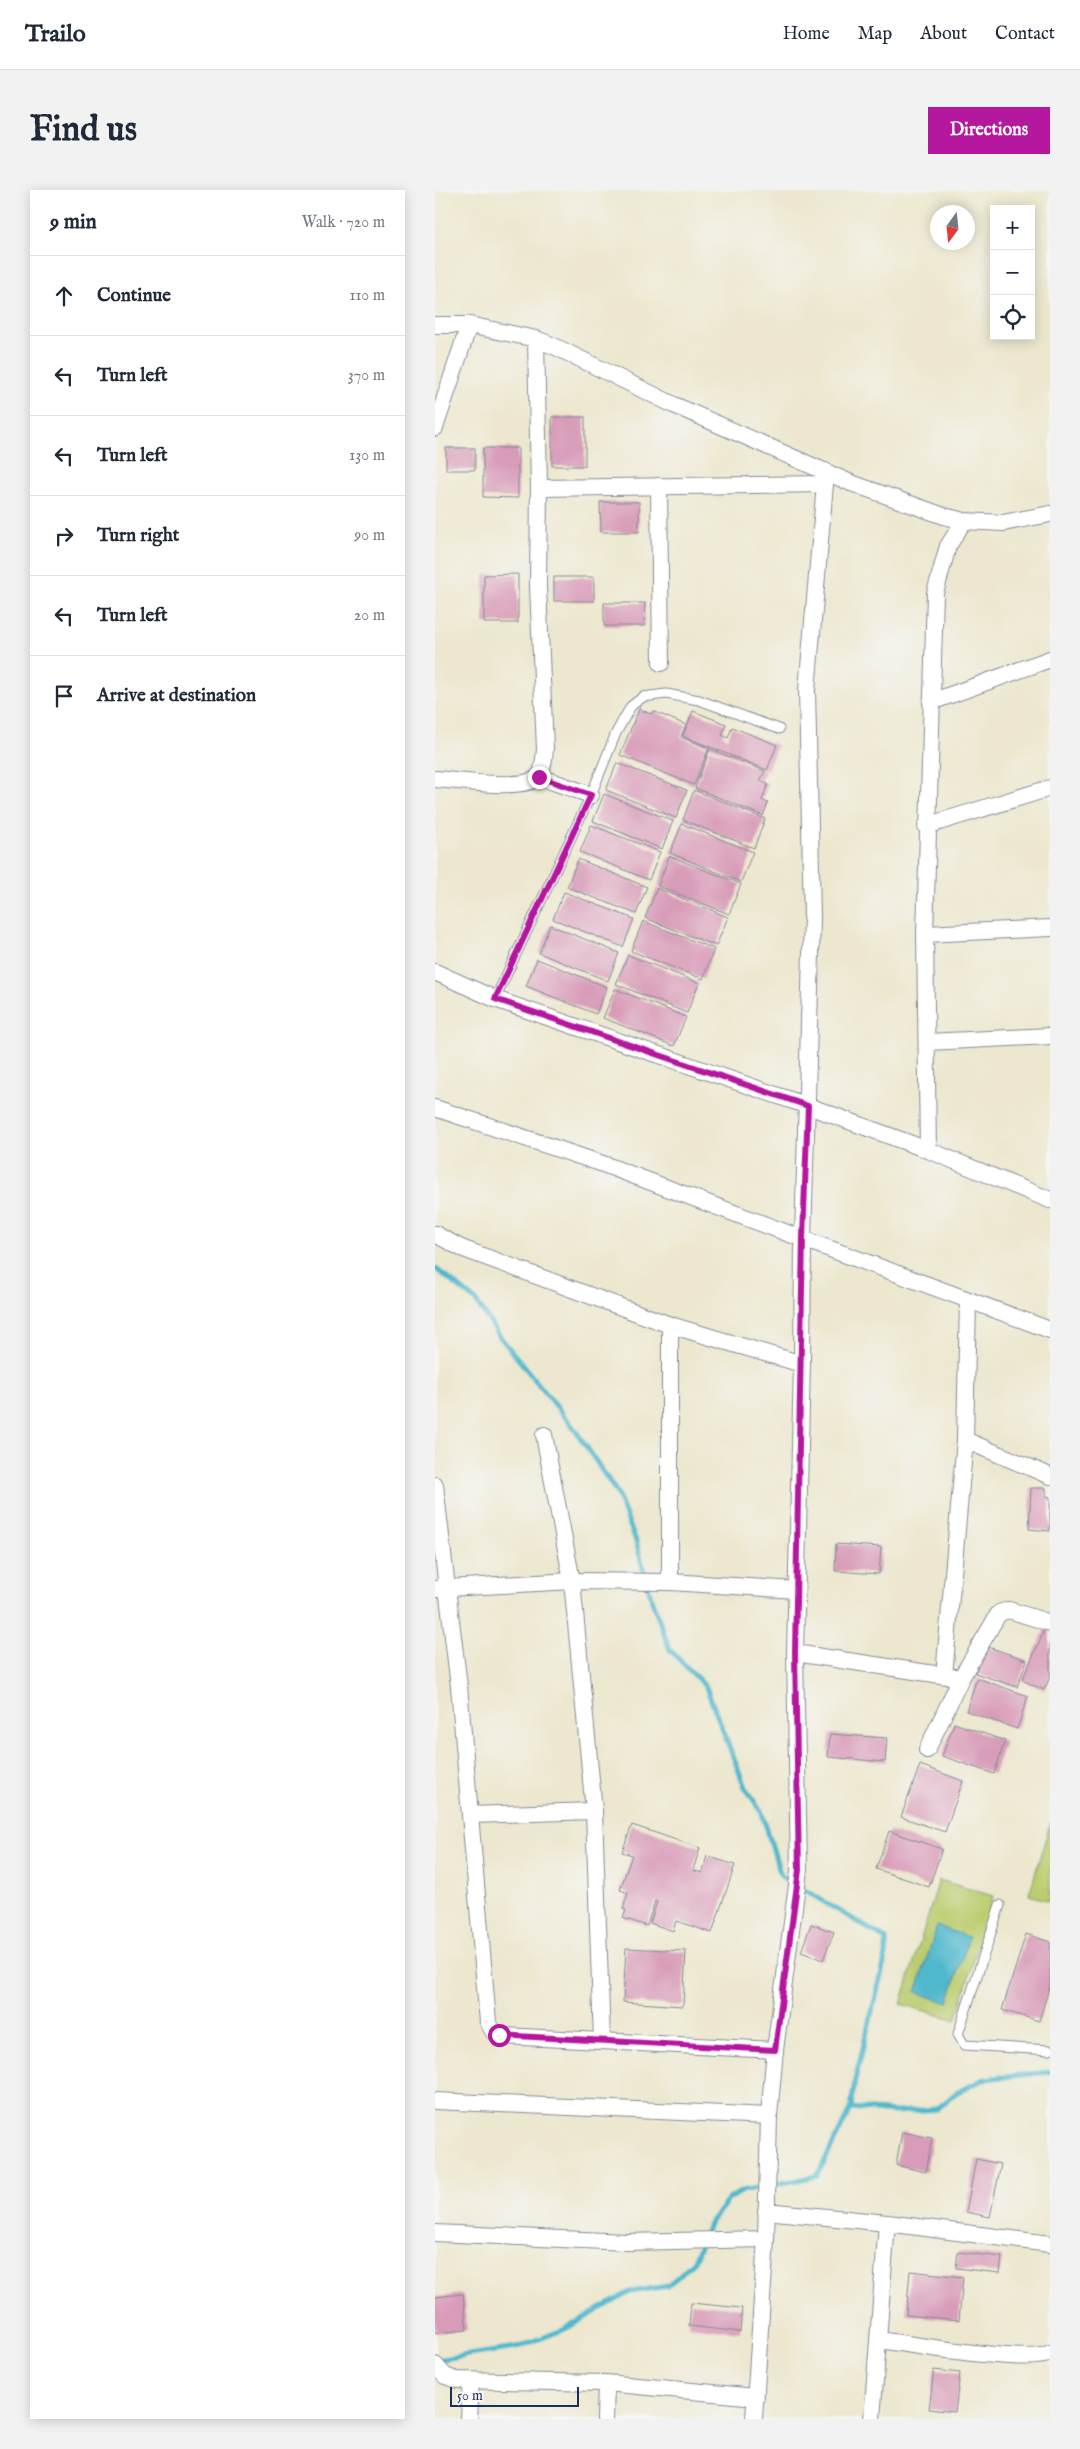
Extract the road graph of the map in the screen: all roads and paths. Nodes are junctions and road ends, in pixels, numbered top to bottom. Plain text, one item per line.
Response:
1 (435, 325) edge
2 (469, 325) junction
3 (536, 339) junction
4 (435, 428) edge
5 (825, 478) junction
6 (659, 486) junction
7 (539, 488) junction
8 (1050, 514) edge
9 (964, 521) junction
10 (1050, 659) edge
11 (661, 663) dead end
12 (931, 702) junction
13 (779, 729) dead end
14 (539, 777) junction
15 (435, 779) edge
16 (1050, 788) edge
17 (591, 795) junction
18 (926, 826) junction
19 (1050, 928) edge
20 (925, 934) junction
21 (435, 972) edge
22 (495, 999) junction
23 (1050, 1036) edge
24 (928, 1042) junction
25 (808, 1106) junction
26 (435, 1108) edge
27 (928, 1150) junction
28 (1050, 1200) edge
29 (435, 1234) edge
30 (803, 1238) junction
31 (968, 1300) junction
32 (670, 1325) junction
33 (1050, 1330) edge
34 (802, 1364) junction
35 (544, 1435) dead end
36 (965, 1440) junction
37 (1050, 1476) edge
38 (435, 1485) edge
39 (571, 1581) junction
40 (664, 1582) junction
41 (441, 1588) edge
42 (797, 1590) junction
43 (1050, 1623) edge
44 (795, 1653) junction
45 (944, 1675) junction
46 (961, 1678) junction
47 (927, 1750) dead end
48 (594, 1811) junction
49 (471, 1814) junction
50 (1000, 1905) dead end
51 (603, 2041) junction
52 (775, 2050) junction
53 (1050, 2050) edge
54 (435, 2101) edge
55 (769, 2116) junction
56 (767, 2204) junction
57 (887, 2223) junction
58 (435, 2233) edge
59 (765, 2239) junction
60 (1050, 2244) edge
61 (879, 2340) junction
62 (1050, 2352) edge
63 (435, 2364) edge
64 (471, 2381) junction
65 (606, 2383) junction
66 (755, 2397) junction
67 (469, 2419) edge
68 (605, 2419) edge
69 (754, 2419) edge
70 (872, 2419) edge

1 - 2 street
2 - 3 street
2 - 4 street
3 - 5 street
3 - 7 street
5 - 6 street
5 - 9 street
5 - 25 street
6 - 7 street
6 - 11 street
7 - 14 street
8 - 9 street
9 - 12 street
10 - 12 street
12 - 18 street
13 - 17 lane
14 - 15 street
14 - 17 street
16 - 18 street
17 - 22 lane
18 - 20 street
19 - 20 street
20 - 24 street
21 - 22 street
22 - 25 street
23 - 24 street
24 - 27 street
25 - 27 street
25 - 30 street
26 - 30 street
27 - 28 street
29 - 32 street
30 - 31 street
30 - 34 street
31 - 33 street
31 - 36 street
32 - 34 street
32 - 40 street
34 - 42 street
35 - 39 street
36 - 37 street
36 - 45 street
38 - 41 street
39 - 40 street
39 - 41 street
39 - 48 street
40 - 42 street
41 - 49 street
42 - 44 street
43 - 46 street
44 - 45 street
44 - 52 street
45 - 46 street
46 - 47 street
48 - 49 street
48 - 51 street
49 - 51 street
50 - 53 lane
51 - 52 street
52 - 55 street
54 - 55 street
55 - 56 street
56 - 57 street
56 - 59 street
57 - 60 street
57 - 61 street
58 - 59 street
59 - 66 street
61 - 62 street
61 - 70 street
63 - 64 street
64 - 65 street
64 - 67 street
65 - 66 street
65 - 68 street
66 - 69 street

